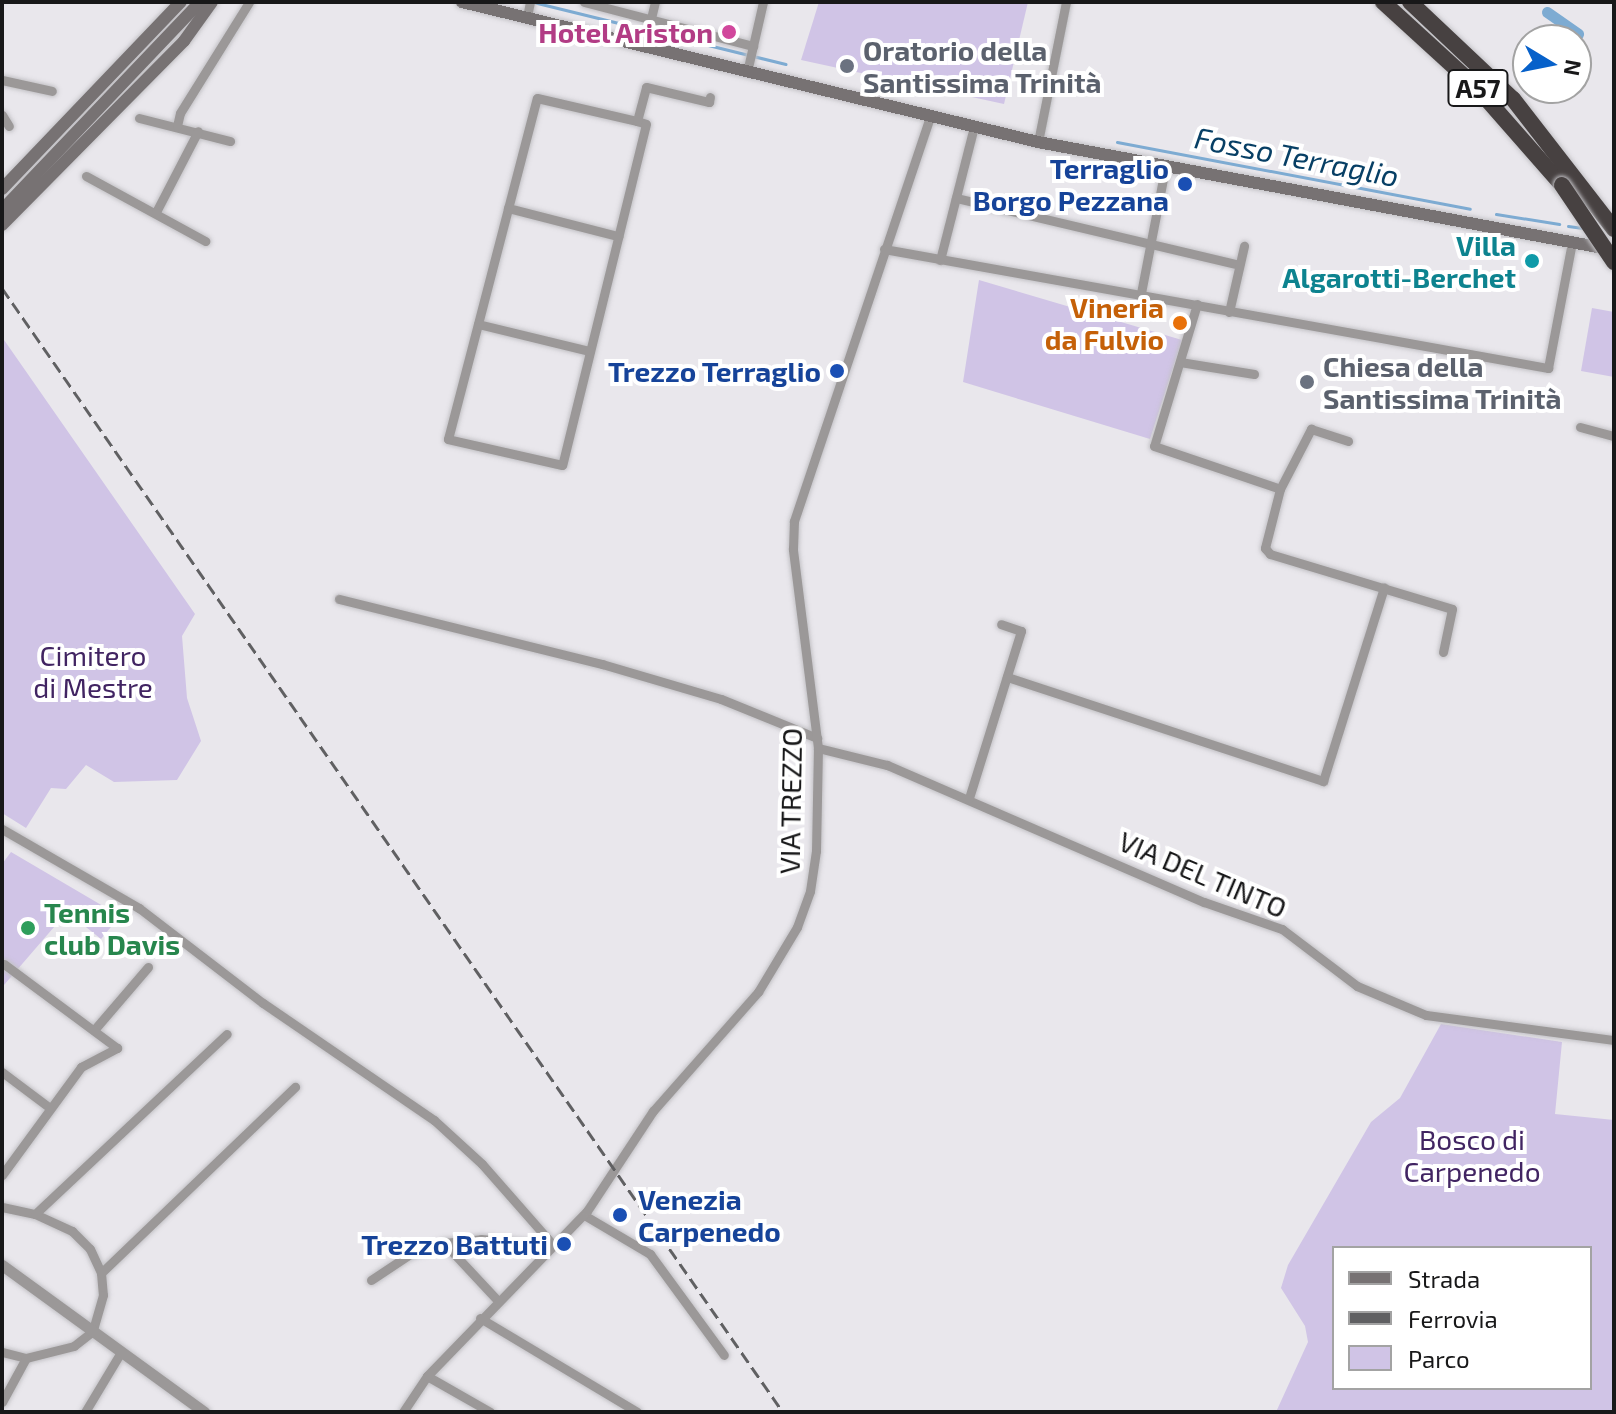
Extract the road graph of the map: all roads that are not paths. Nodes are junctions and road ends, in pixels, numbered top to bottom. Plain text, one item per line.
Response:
1 (181, 2) edge
2 (192, 2) edge
3 (249, 2) edge
4 (462, 2) edge
5 (584, 2) edge
6 (655, 2) edge
7 (763, 2) edge
8 (1066, 2) edge
9 (1367, 2) edge
10 (1383, 2) edge
11 (209, 5) edge
12 (529, 9) edge
13 (1416, 11) edge
14 (650, 22) junction
15 (646, 42) junction
16 (750, 58) junction
17 (2, 80) edge
18 (52, 91) dead end
19 (710, 97) dead end
20 (2, 115) edge
21 (930, 116) junction
22 (139, 118) dead end
23 (637, 121) junction
24 (9, 126) dead end
25 (177, 126) junction
26 (974, 127) junction
27 (198, 131) junction
28 (230, 141) dead end
29 (1038, 142) junction
30 (1165, 168) junction
31 (86, 176) dead end
32 (1569, 180) junction
33 (2, 189) edge
34 (956, 198) junction
35 (2, 202) edge
36 (508, 208) junction
37 (2, 210) edge
38 (156, 212) junction
39 (2, 225) edge
40 (1614, 229) edge
41 (618, 236) junction
42 (205, 241) dead end
43 (1572, 242) junction
44 (1149, 246) junction
45 (1244, 246) dead end
46 (884, 249) junction
47 (1614, 250) edge
48 (940, 260) junction
49 (1614, 262) edge
50 (1239, 265) junction
51 (1141, 293) junction
52 (1197, 304) junction
53 (1229, 312) junction
54 (478, 324) junction
55 (590, 351) junction
56 (1180, 362) junction
57 (1254, 374) dead end
58 (1580, 427) dead end
59 (1614, 436) edge
60 (1348, 441) dead end
61 (1280, 489) junction
62 (1384, 587) junction
63 (339, 599) dead end
64 (1001, 624) dead end
65 (1443, 652) dead end
66 (1007, 677) junction
67 (817, 743) junction
68 (969, 798) junction
69 (2, 829) edge
70 (4, 964) dead end
71 (148, 967) dead end
72 (94, 1030) junction
73 (227, 1034) dead end
74 (1614, 1040) edge
75 (2, 1072) edge
76 (295, 1087) dead end
77 (50, 1108) junction
78 (2, 1175) edge
79 (2, 1207) edge
80 (35, 1214) junction
81 (584, 1215) junction
82 (444, 1243) junction
83 (554, 1246) junction
84 (2, 1265) edge
85 (101, 1273) junction
86 (371, 1280) dead end
87 (498, 1301) junction
88 (480, 1318) junction
89 (93, 1331) junction
90 (2, 1352) edge
91 (121, 1352) junction
92 (724, 1355) dead end
93 (26, 1358) junction
94 (427, 1376) junction
95 (2, 1402) edge
96 (85, 1412) edge
97 (204, 1412) edge
98 (403, 1412) edge
99 (490, 1412) edge
100 (637, 1412) edge

1 - 33 main road
2 - 35 main road
3 - 25 street
4 - 12 main road
5 - 14 street
6 - 14 street
7 - 16 street
8 - 29 street
9 - 13 highway, A57
10 - 13 highway, A57
11 - 37 main road
11 - 39 main road
12 - 15 main road
13 - 32 highway, A57
14 - 15 street
14 - 16 street
15 - 16 main road
16 - 21 main road
17 - 18 street
19 - 23 street
20 - 24 street
21 - 26 main road
21 - 46 street, VIA TREZZO
22 - 25 street
23 - 36 street
23 - 41 street
25 - 27 street
26 - 29 main road
26 - 34 street
27 - 28 street
27 - 38 street
29 - 30 main road
30 - 43 main road
30 - 44 street
31 - 38 street
32 - 40 highway, A57
32 - 49 highway, A57, bridge
34 - 44 street
34 - 48 street
36 - 41 street
36 - 54 street
38 - 42 street
41 - 55 street
43 - 47 main road
43 - 53 street
44 - 50 street
44 - 51 street
45 - 50 street
46 - 48 street
46 - 67 street, VIA TREZZO
48 - 51 street
50 - 53 street
51 - 52 street
52 - 53 street
52 - 56 street
54 - 55 street
54 - 55 street
56 - 57 street
56 - 61 street
58 - 59 street
60 - 61 street
61 - 62 street
62 - 65 street
62 - 66 street
63 - 67 street, VIA DEL TINTO
64 - 66 street
66 - 68 street
67 - 68 street, VIA DEL TINTO
67 - 81 street, VIA TREZZO
68 - 74 street, VIA DEL TINTO
69 - 83 street
70 - 72 street
71 - 72 street
72 - 77 street
73 - 80 street
75 - 77 street
76 - 85 street
77 - 78 street
79 - 80 street
80 - 85 street
81 - 83 street, VIA TREZZO
81 - 92 street
82 - 83 street
82 - 86 street
82 - 87 street
83 - 87 street, VIA TREZZO
84 - 89 street
85 - 89 street
87 - 88 street, VIA TREZZO
88 - 94 street, VIA TREZZO
88 - 100 street
89 - 91 street
89 - 93 street
90 - 93 street
91 - 96 street
91 - 97 street
93 - 95 street
94 - 98 street, VIA TREZZO
94 - 99 street

